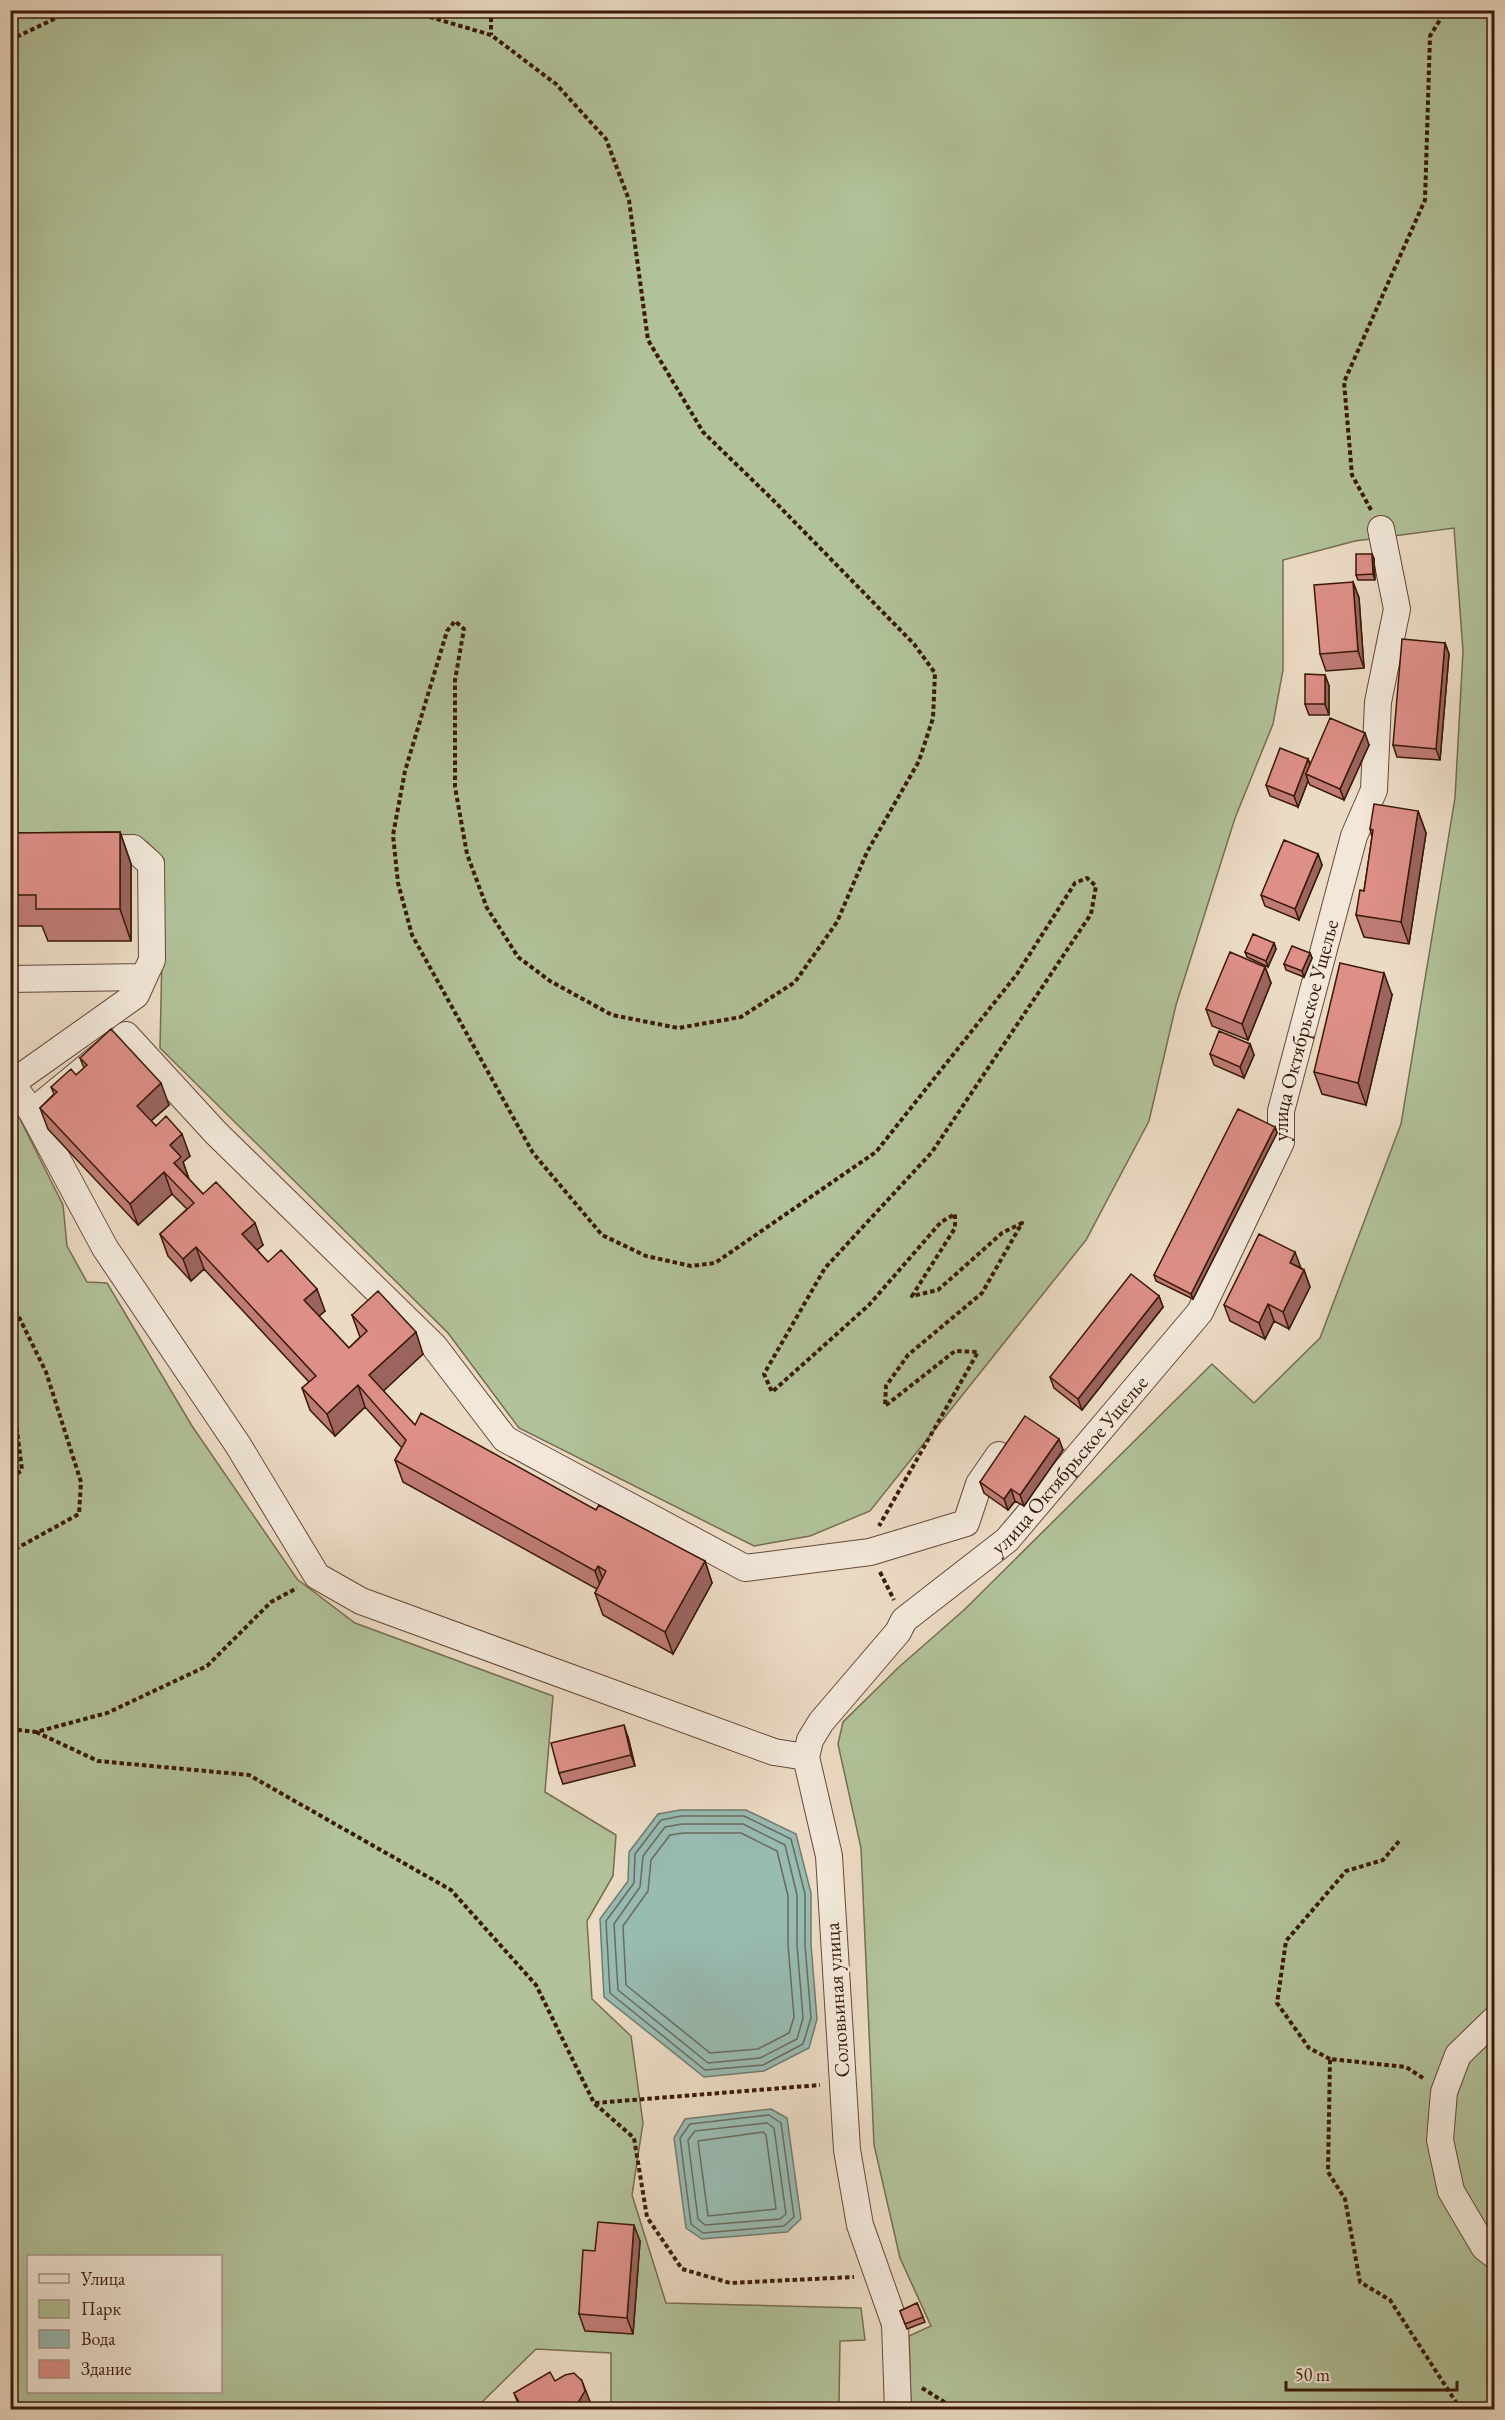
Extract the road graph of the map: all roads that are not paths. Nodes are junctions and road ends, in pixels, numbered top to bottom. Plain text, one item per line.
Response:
1 (1381, 529) road end
2 (66, 849) edge
3 (144, 977) junction
4 (10, 979) edge
5 (11, 1082) edge
6 (32, 1112) junction
7 (1015, 1433) edge
8 (966, 1523) junction
9 (1007, 1540) junction
10 (806, 1757) junction
11 (1494, 2020) edge
12 (1494, 2255) edge
13 (898, 2409) edge

1 - 9 street, улица Октябрьское Ущелье
2 - 3 street
3 - 4 street
3 - 5 street
5 - 6 street
6 - 8 street
6 - 10 street
7 - 8 street
8 - 9 street
9 - 10 street, улица Октябрьское Ущелье
10 - 13 street, Соловьиная улица
11 - 12 street

